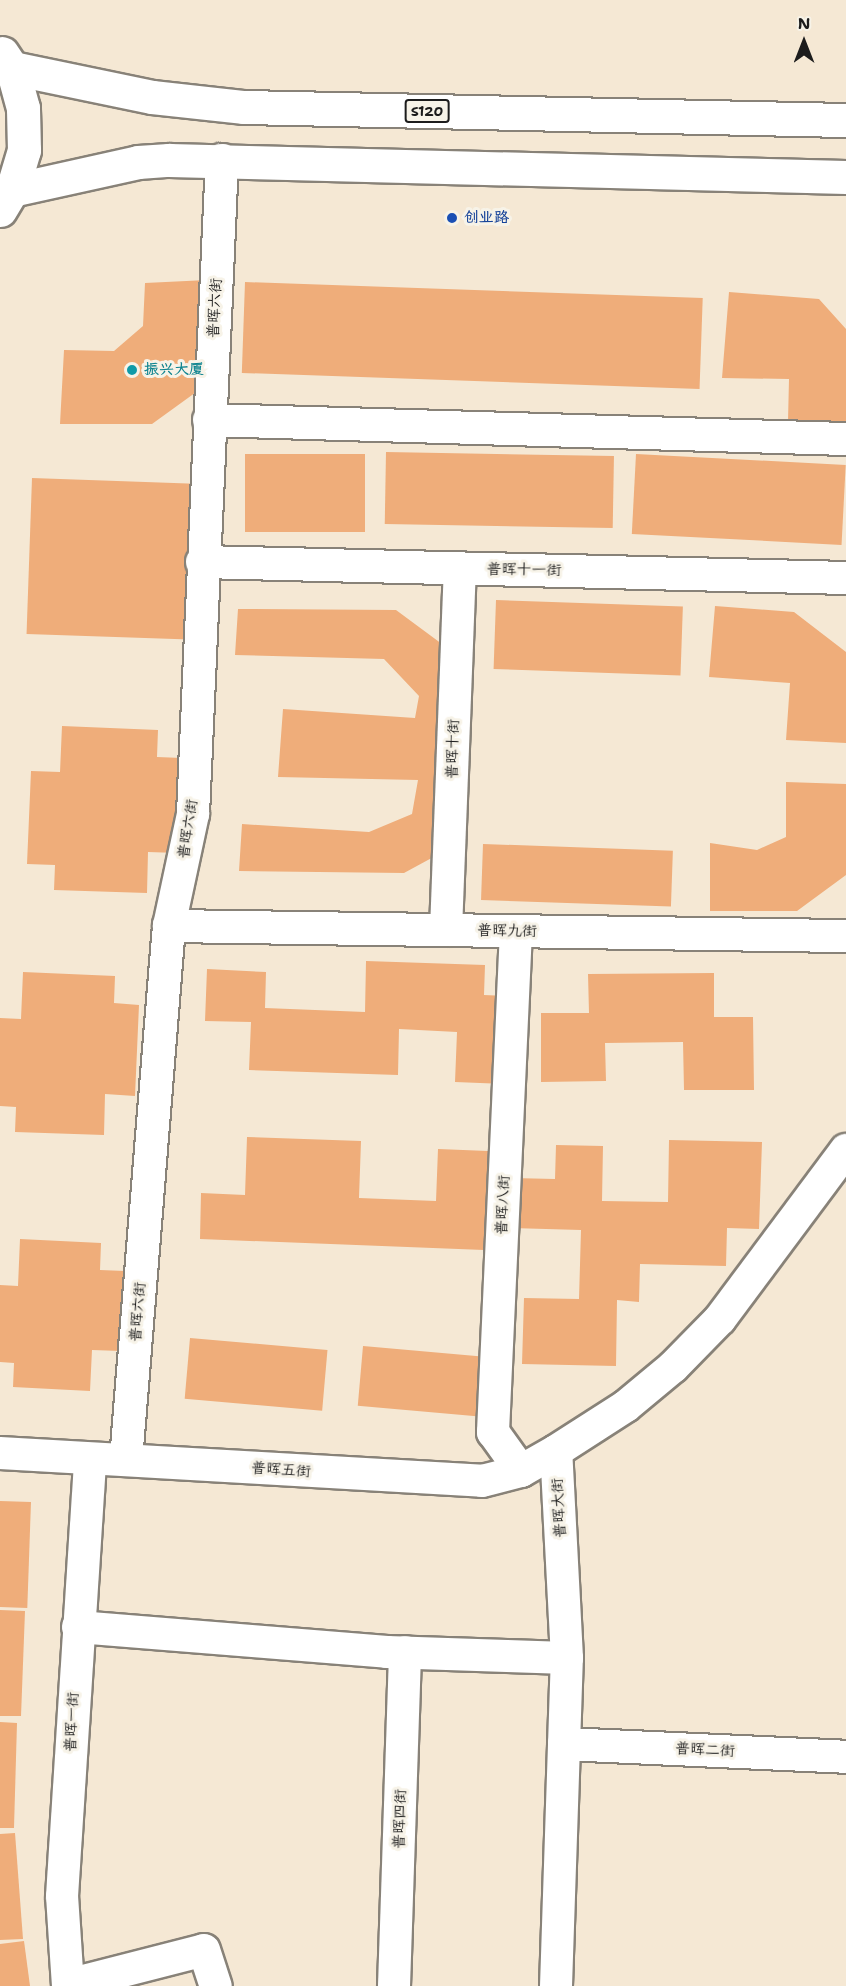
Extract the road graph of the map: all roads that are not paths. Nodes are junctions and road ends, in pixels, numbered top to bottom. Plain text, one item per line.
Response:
1 (6, 58) edge
2 (846, 120) edge
3 (222, 160) junction
4 (846, 177) edge
5 (6, 200) edge
6 (209, 420) junction
7 (846, 440) edge
8 (202, 562) junction
9 (460, 568) junction
10 (846, 578) edge
11 (169, 926) junction
12 (446, 930) junction
13 (516, 931) junction
14 (846, 936) edge
15 (846, 1150) edge
16 (556, 1450) junction
17 (0, 1453) edge
18 (90, 1459) junction
19 (126, 1460) junction
20 (521, 1471) junction
21 (78, 1627) junction
22 (405, 1652) junction
23 (567, 1658) junction
24 (564, 1744) junction
25 (846, 1757) edge
26 (68, 1985) edge
27 (216, 1986) edge
28 (394, 1986) edge
29 (556, 1986) edge

1 - 2 main road, S120
1 - 5 main road, S120
3 - 4 main road, S120
3 - 5 main road, S120
3 - 6 street, 普晖六街
6 - 7 street
6 - 8 street, 普晖六街
8 - 9 street, 普晖十一街
8 - 11 street, 普晖六街
9 - 10 street, 普晖十一街
9 - 12 street, 普晖十街
11 - 12 street, 普晖九街
11 - 19 street, 普晖六街
12 - 13 street, 普晖九街
13 - 14 street, 普晖九街
13 - 20 street, 普晖八街
15 - 16 street
16 - 20 street, 普晖五街
16 - 23 street, 普晖大街
17 - 18 street, 普晖五街
18 - 19 street, 普晖五街
18 - 21 street, 普晖一街
19 - 20 street, 普晖五街
21 - 22 street
21 - 26 street, 普晖一街
22 - 23 street
22 - 28 street, 普晖四街
23 - 24 street, 普晖大街
24 - 25 street, 普晖二街
24 - 29 street, 普晖大街
26 - 27 street

